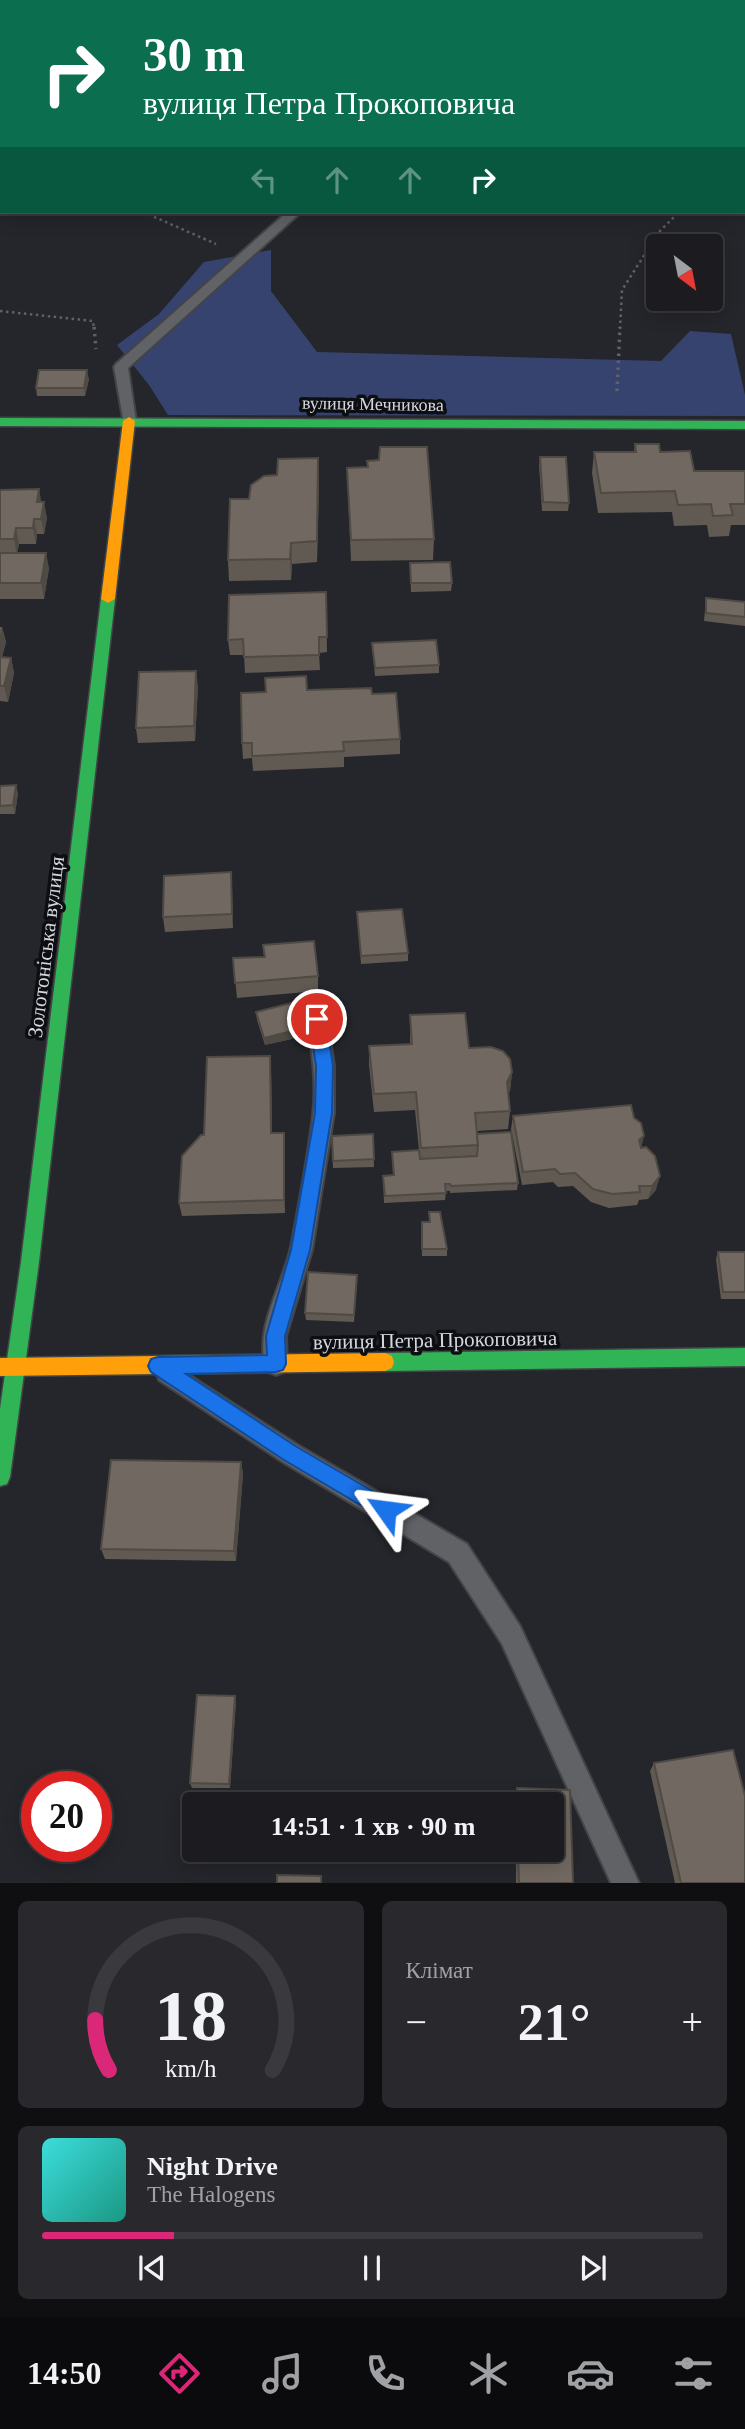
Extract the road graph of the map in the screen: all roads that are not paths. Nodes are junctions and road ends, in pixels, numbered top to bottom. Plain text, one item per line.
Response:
1 (293, 214) edge
2 (129, 421) junction
3 (0, 422) edge
4 (745, 425) edge
5 (317, 1019) dead end
6 (745, 1357) edge
7 (276, 1364) junction
8 (158, 1366) junction
9 (7, 1367) edge
10 (0, 1477) edge
11 (625, 1883) edge

1 - 2 lane
2 - 3 street, вулиця Мечникова
2 - 4 street, вулиця Мечникова
2 - 9 street, Золотоніська вулиця
5 - 7 lane
6 - 7 street, вулиця Петра Прокоповича
7 - 8 street, вулиця Петра Прокоповича
8 - 9 street, вулиця Петра Прокоповича
8 - 11 lane
9 - 10 street, Золотоніська вулиця

